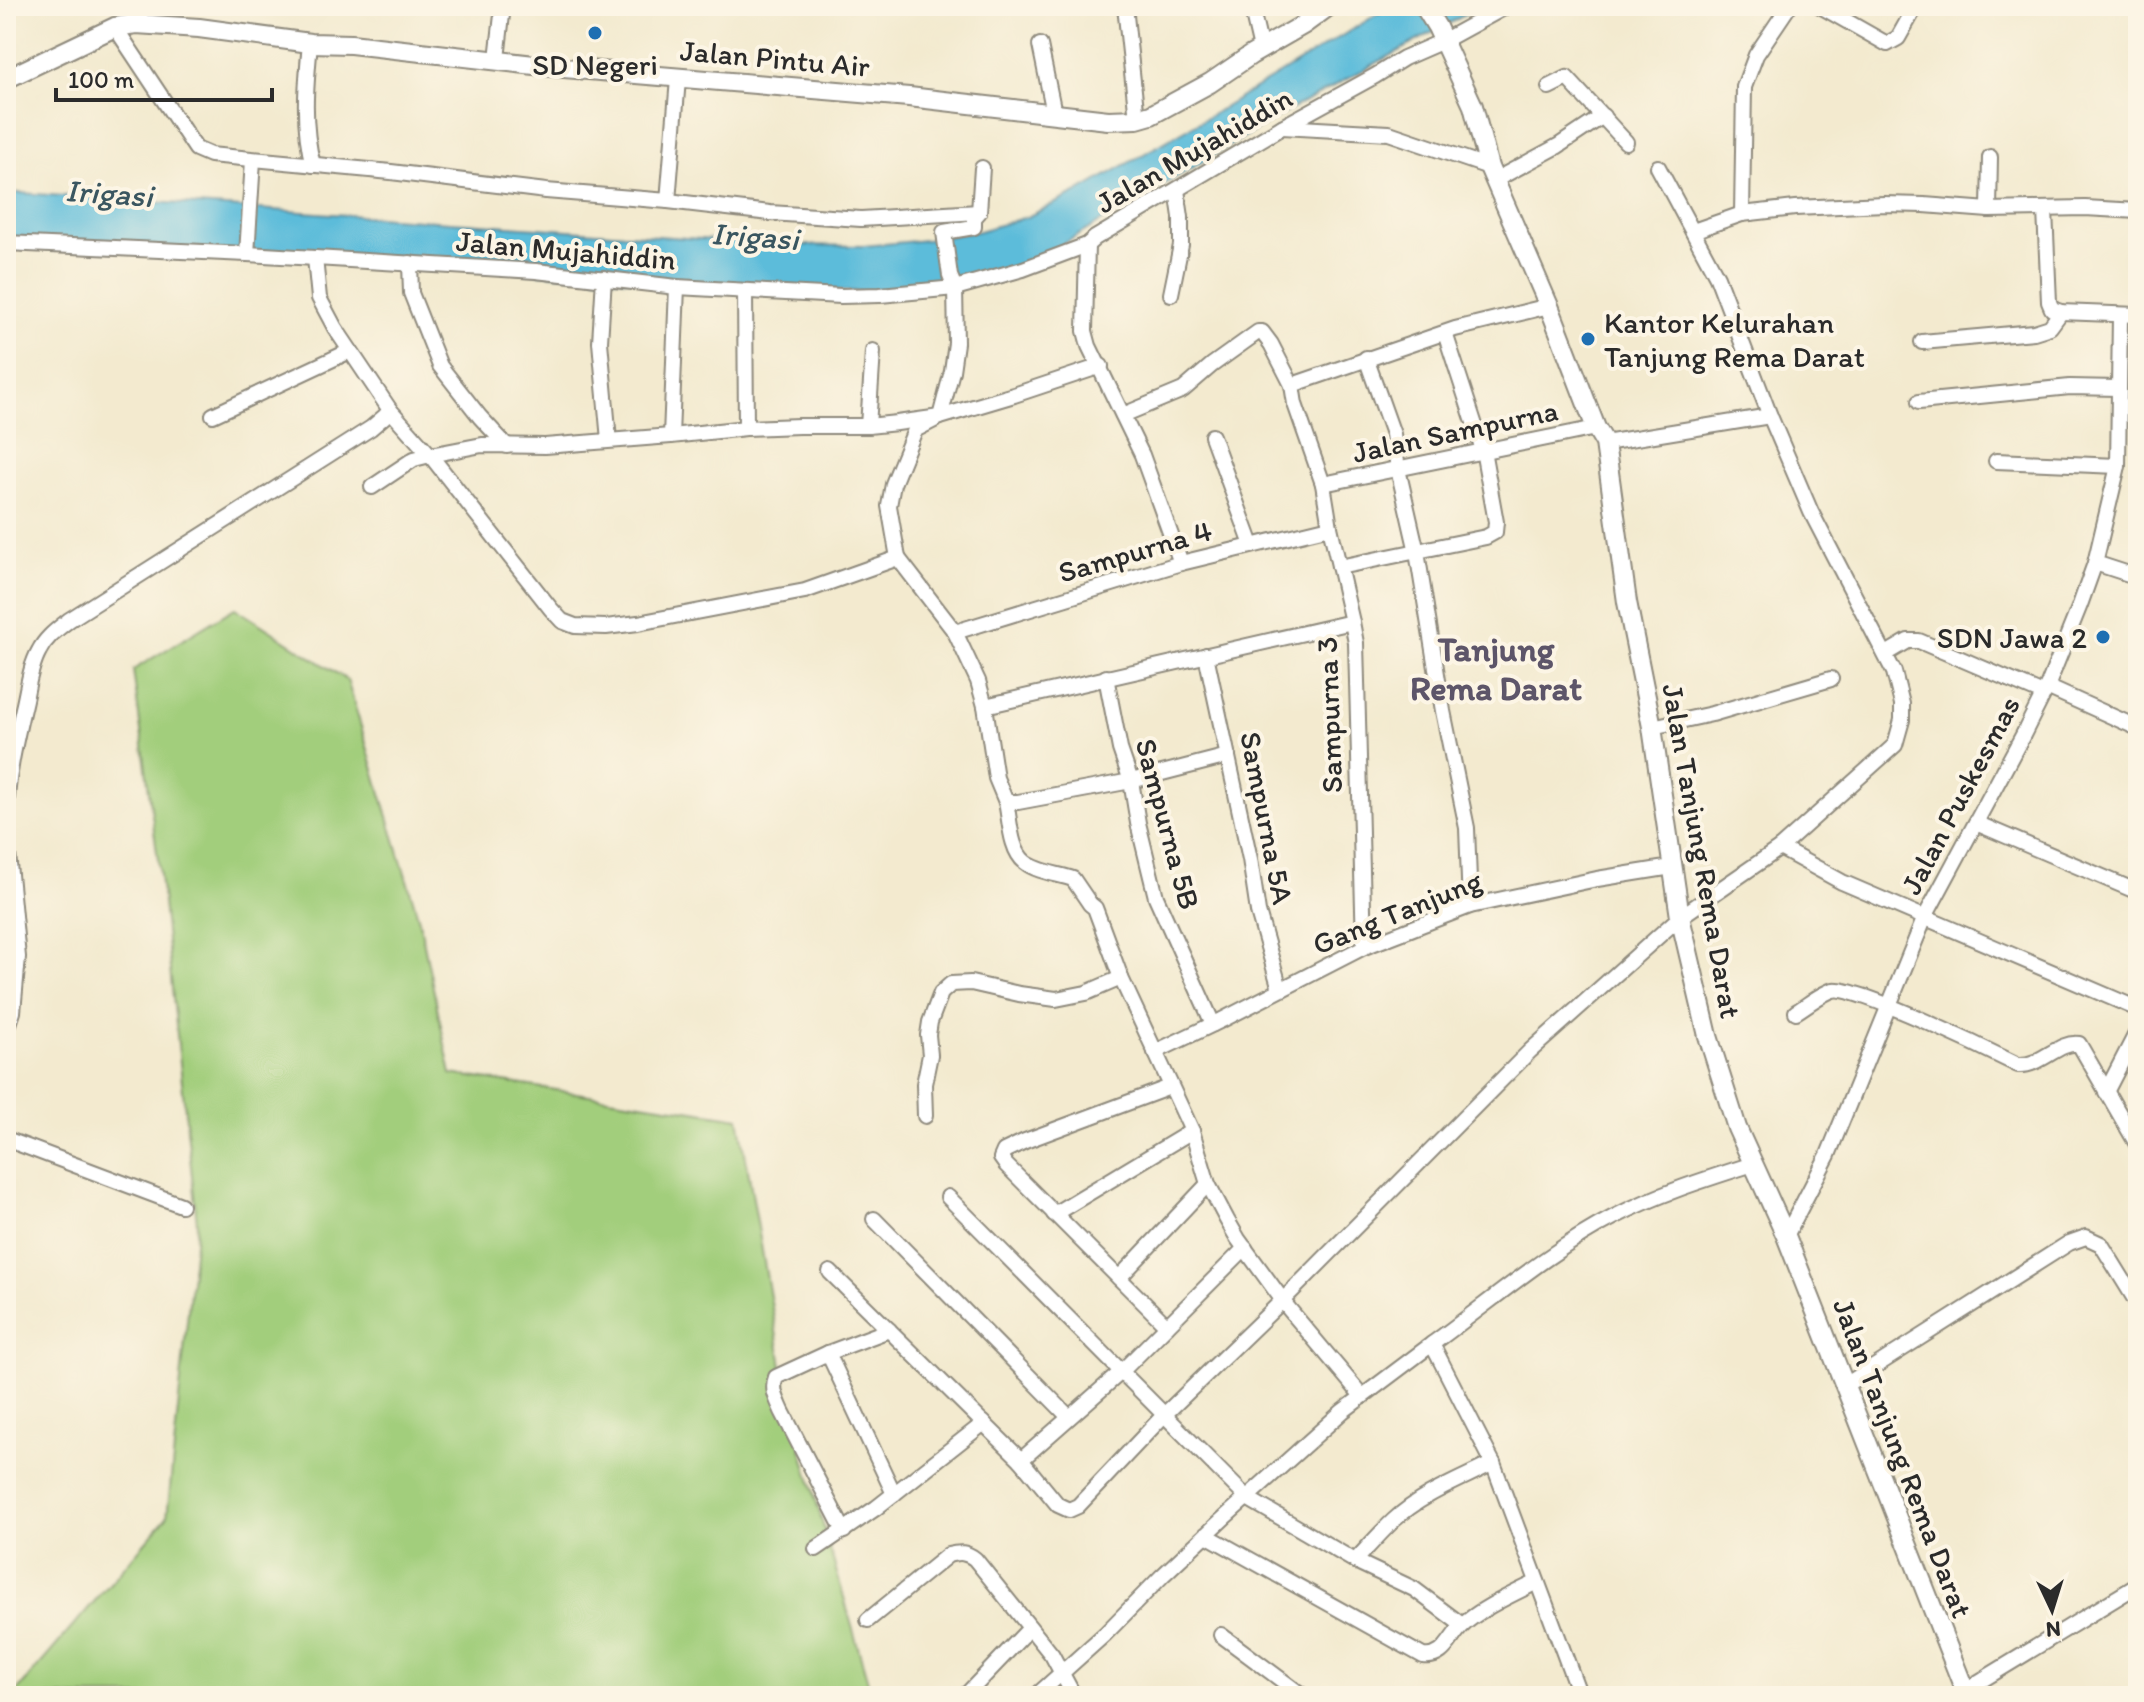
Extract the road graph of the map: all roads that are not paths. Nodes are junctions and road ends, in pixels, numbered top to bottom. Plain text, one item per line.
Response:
1 (503, 6) edge
2 (1125, 6) edge
3 (1251, 6) edge
4 (1329, 6) edge
5 (1424, 6) edge
6 (1507, 6) edge
7 (1789, 6) edge
8 (1820, 6) edge
9 (1916, 6) edge
10 (136, 15) edge
11 (115, 27) junction
12 (1440, 34) junction
13 (310, 43) junction
14 (1040, 45) dead end
15 (1261, 49) junction
16 (497, 59) junction
17 (6, 79) edge
18 (678, 79) junction
19 (1549, 87) dead end
20 (1054, 113) junction
21 (1603, 116) junction
22 (1137, 119) junction
23 (1282, 127) junction
24 (1626, 142) dead end
25 (1990, 157) dead end
26 (253, 160) junction
27 (313, 165) junction
28 (1658, 167) dead end
29 (982, 168) dead end
30 (1492, 174) junction
31 (1177, 190) junction
32 (668, 201) junction
33 (1989, 210) junction
34 (2045, 210) junction
35 (2138, 211) edge
36 (979, 212) junction
37 (1742, 214) junction
38 (1693, 231) junction
39 (6, 243) edge
40 (1087, 245) junction
41 (248, 249) junction
42 (315, 258) junction
43 (410, 263) junction
44 (604, 278) junction
45 (952, 282) junction
46 (677, 287) junction
47 (745, 291) junction
48 (1171, 294) dead end
49 (1549, 306) junction
50 (2061, 312) junction
51 (2120, 315) junction
52 (2138, 315) edge
53 (1445, 333) junction
54 (1922, 342) dead end
55 (350, 351) junction
56 (873, 351) dead end
57 (1366, 358) junction
58 (1101, 366) junction
59 (1292, 385) junction
60 (2118, 388) junction
61 (1919, 402) dead end
62 (390, 410) junction
63 (213, 415) dead end
64 (1123, 415) junction
65 (1770, 416) junction
66 (940, 417) junction
67 (868, 426) junction
68 (746, 428) junction
69 (671, 436) junction
70 (1212, 436) dead end
71 (1600, 436) junction
72 (609, 440) junction
73 (507, 446) junction
74 (1483, 450) junction
75 (430, 455) junction
76 (1996, 461) dead end
77 (2118, 466) junction
78 (1398, 469) junction
79 (1323, 484) junction
80 (372, 487) dead end
81 (1330, 527) junction
82 (1252, 545) junction
83 (1417, 552) junction
84 (898, 558) junction
85 (1181, 563) junction
86 (2095, 563) junction
87 (1339, 567) junction
88 (2138, 577) edge
89 (1352, 622) junction
90 (955, 632) junction
91 (1886, 654) junction
92 (1206, 655) junction
93 (1106, 677) junction
94 (1831, 679) dead end
95 (2045, 690) junction
96 (985, 706) junction
97 (1652, 727) junction
98 (2138, 728) edge
99 (1228, 756) junction
100 (1131, 781) junction
101 (1006, 802) junction
102 (6, 821) edge
103 (1976, 823) junction
104 (6, 833) edge
105 (1780, 848) junction
106 (1672, 867) junction
107 (2138, 892) edge
108 (1470, 906) junction
109 (1680, 917) junction
110 (1925, 917) junction
111 (10, 922) edge
112 (1364, 947) junction
113 (1121, 978) junction
114 (1280, 989) junction
115 (1888, 1005) junction
116 (2138, 1009) edge
117 (1796, 1012) dead end
118 (1213, 1024) junction
119 (2138, 1030) edge
120 (6, 1033) edge
121 (1155, 1052) junction
122 (1170, 1087) junction
123 (2106, 1092) junction
124 (925, 1116) dead end
125 (1192, 1131) junction
126 (6, 1139) edge
127 (2138, 1146) edge
128 (1753, 1164) junction
129 (1208, 1184) junction
130 (948, 1197) dead end
131 (181, 1205) dead end
132 (1054, 1214) junction
133 (874, 1219) dead end
134 (1786, 1236) junction
135 (1245, 1248) junction
136 (830, 1272) dead end
137 (1119, 1278) junction
138 (1283, 1300) junction
139 (2138, 1304) edge
140 (1167, 1326) junction
141 (889, 1330) junction
142 (1432, 1344) junction
143 (828, 1353) junction
144 (1121, 1372) junction
145 (1844, 1386) junction
146 (1362, 1396) junction
147 (1164, 1415) junction
148 (1069, 1417) junction
149 (984, 1423) junction
150 (1021, 1460) junction
151 (1493, 1463) junction
152 (894, 1494) junction
153 (1247, 1498) junction
154 (844, 1531) junction
155 (1206, 1535) junction
156 (816, 1549) dead end
157 (1355, 1561) junction
158 (1537, 1582) junction
159 (2138, 1585) edge
160 (868, 1620) dead end
161 (1462, 1625) junction
162 (1030, 1628) junction
163 (1221, 1635) dead end
164 (1062, 1672) junction
165 (1965, 1694) edge
166 (965, 1696) edge
167 (1036, 1696) edge
168 (1074, 1696) edge
169 (1303, 1696) edge
170 (1580, 1696) edge

1 - 16 street
2 - 22 street
3 - 15 street
4 - 15 street, Jalan Pintu Air
5 - 12 street, Jalan Tanjung Rema Darat
6 - 12 street, Jalan Mujahiddin
7 - 37 street
8 - 9 street
10 - 11 street, Jalan Pintu Air
10 - 13 street, Jalan Pintu Air
11 - 17 street, Jalan Pintu Air
11 - 26 street
12 - 23 street, Jalan Mujahiddin
12 - 30 street, Jalan Tanjung Rema Darat
13 - 16 street, Jalan Pintu Air
13 - 27 street
14 - 20 street
15 - 22 street, Jalan Pintu Air
16 - 18 street, Jalan Pintu Air
18 - 20 street, Jalan Pintu Air
18 - 32 street
19 - 21 street
20 - 22 street, Jalan Pintu Air
21 - 24 street
21 - 30 street
23 - 30 street
23 - 31 street, Jalan Mujahiddin
25 - 33 street
26 - 27 street
26 - 41 street
27 - 32 street
28 - 38 street
29 - 36 street
30 - 49 street, Jalan Tanjung Rema Darat
31 - 40 street, Jalan Mujahiddin
31 - 48 street
32 - 36 street
33 - 34 street
33 - 37 street
34 - 35 street
34 - 50 street
36 - 45 street
37 - 38 street
38 - 65 street
39 - 41 street, Jalan Mujahiddin
40 - 45 street, Jalan Mujahiddin
40 - 58 street
41 - 42 street, Jalan Mujahiddin
42 - 43 street, Jalan Mujahiddin
42 - 55 street
43 - 44 street, Jalan Mujahiddin
43 - 73 street
44 - 46 street, Jalan Mujahiddin
44 - 72 street
45 - 47 street, Jalan Mujahiddin
45 - 66 street
46 - 47 street, Jalan Mujahiddin
46 - 69 street
47 - 68 street
49 - 53 street
49 - 71 street, Jalan Tanjung Rema Darat
50 - 51 street
50 - 54 street
51 - 52 street
51 - 60 street, Jalan Puskesmas
53 - 57 street
53 - 74 street
55 - 62 street
55 - 63 street
56 - 67 street
57 - 59 street
57 - 78 street
58 - 64 street
58 - 66 street
59 - 64 street, Sampurna 3
59 - 79 street, Sampurna 3
60 - 61 street
60 - 77 street, Jalan Puskesmas
62 - 75 street
62 - 102 street
64 - 85 street
65 - 71 street, Jalan Sampurna
65 - 91 street
66 - 67 street
66 - 84 street
67 - 68 street
68 - 69 street
69 - 72 street
70 - 82 street
71 - 74 street, Jalan Sampurna
71 - 97 street, Jalan Tanjung Rema Darat
72 - 73 street
73 - 75 street
74 - 78 street, Jalan Sampurna
74 - 83 street
75 - 80 street
75 - 84 street
76 - 77 street
77 - 86 street, Jalan Puskesmas
78 - 79 street, Jalan Sampurna
78 - 83 street
79 - 81 street, Sampurna 3
81 - 82 street, Sampurna 4
81 - 87 street, Sampurna 3
82 - 85 street, Sampurna 4
83 - 87 street
83 - 108 street
84 - 90 street
85 - 90 street, Sampurna 4
86 - 88 street
86 - 95 street, Jalan Puskesmas
87 - 89 street, Sampurna 3
89 - 92 street
89 - 112 street, Sampurna 3
90 - 96 street
91 - 95 street
91 - 105 street
92 - 93 street
92 - 99 street, Sampurna 5A
93 - 96 street
93 - 100 street, Sampurna 5B
94 - 97 street
95 - 98 street
95 - 103 street, Jalan Puskesmas
96 - 101 street
97 - 106 street, Jalan Tanjung Rema Darat
99 - 100 street
99 - 114 street, Sampurna 5A
100 - 101 street
100 - 118 street, Sampurna 5B
101 - 113 street
103 - 107 street
103 - 110 street, Jalan Puskesmas
104 - 111 street
105 - 109 street
105 - 110 street
106 - 108 street, Gang Tanjung
106 - 109 street, Jalan Tanjung Rema Darat
108 - 112 street, Gang Tanjung
109 - 128 street, Jalan Tanjung Rema Darat
109 - 138 street
110 - 115 street, Jalan Puskesmas
110 - 116 street
111 - 120 street
112 - 114 street, Gang Tanjung
113 - 121 street
113 - 124 street
114 - 118 street, Gang Tanjung
115 - 117 street
115 - 123 street
115 - 134 street, Jalan Puskesmas
118 - 121 street, Gang Tanjung
119 - 123 street
121 - 122 street
122 - 125 street
122 - 132 street
123 - 127 street
125 - 129 street
125 - 132 street
126 - 131 street
128 - 134 street, Jalan Tanjung Rema Darat
128 - 142 street
129 - 135 street
129 - 137 street
130 - 144 street
132 - 137 street
133 - 148 street
134 - 145 street, Jalan Tanjung Rema Darat
135 - 138 street
135 - 140 street
136 - 141 street
137 - 140 street
138 - 146 street
138 - 147 street
139 - 145 street
140 - 144 street
141 - 143 street
141 - 149 street
142 - 146 street
142 - 151 street
143 - 152 street
143 - 154 street
144 - 147 street
144 - 148 street
145 - 165 street, Jalan Tanjung Rema Darat
146 - 153 street
147 - 150 street
147 - 153 street
148 - 150 street
149 - 150 street
149 - 152 street
151 - 157 street
151 - 158 street
152 - 154 street
153 - 155 street
153 - 157 street
154 - 156 street
155 - 161 street
155 - 164 street
157 - 161 street
158 - 161 street
158 - 170 street
159 - 165 street
160 - 162 street
162 - 164 street
162 - 166 street
163 - 169 street
164 - 167 street
164 - 168 street

